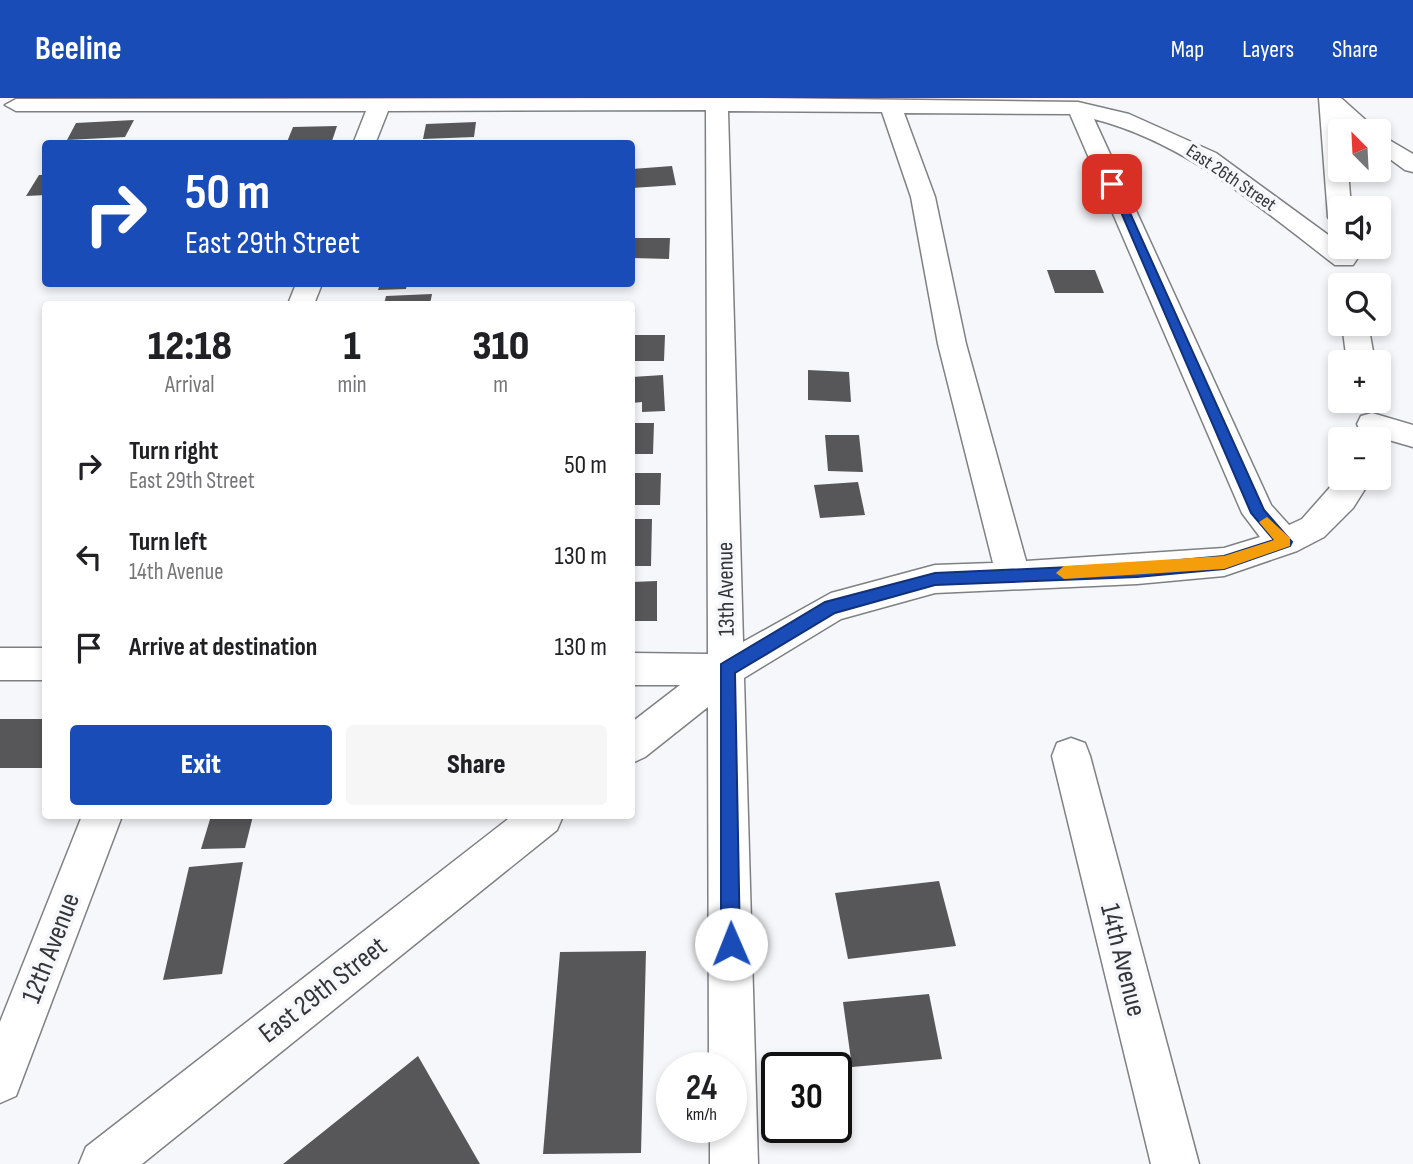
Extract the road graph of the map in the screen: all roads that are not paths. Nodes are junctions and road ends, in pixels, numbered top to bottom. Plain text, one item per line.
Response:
1 (1332, 100) edge
2 (717, 101) edge
3 (19, 102) edge
4 (381, 102) edge
5 (891, 106) junction
6 (1078, 108) junction
7 (1353, 119) edge
8 (0, 127) edge
9 (366, 140) edge
10 (1391, 149) edge
11 (1413, 165) edge
12 (1339, 196) edge
13 (1328, 242) edge
14 (1370, 421) edge
15 (1413, 436) edge
16 (1348, 490) edge
17 (1285, 542) junction
18 (1013, 574) junction
19 (0, 664) edge
20 (42, 664) edge
21 (635, 669) edge
22 (727, 670) junction
23 (635, 743) edge
24 (1071, 756) dead end
25 (101, 819) edge
26 (539, 819) edge
27 (0, 1080) edge
28 (103, 1164) edge
29 (734, 1164) edge
30 (1175, 1164) edge

1 - 7 street
1 - 12 street
2 - 4 street, East 26th Street
2 - 5 street, East 26th Street
2 - 22 street, 13th Avenue
3 - 4 street, East 26th Street
3 - 8 street
4 - 9 street
5 - 6 street, East 26th Street
5 - 18 street
6 - 13 street, East 26th Street
6 - 17 street
10 - 11 street
14 - 15 street
16 - 17 street
17 - 18 street
18 - 22 street
19 - 20 street
21 - 22 street
22 - 23 street
22 - 29 street, 13th Avenue
24 - 30 street, 14th Avenue
25 - 27 street, 12th Avenue
26 - 28 street, East 29th Street

